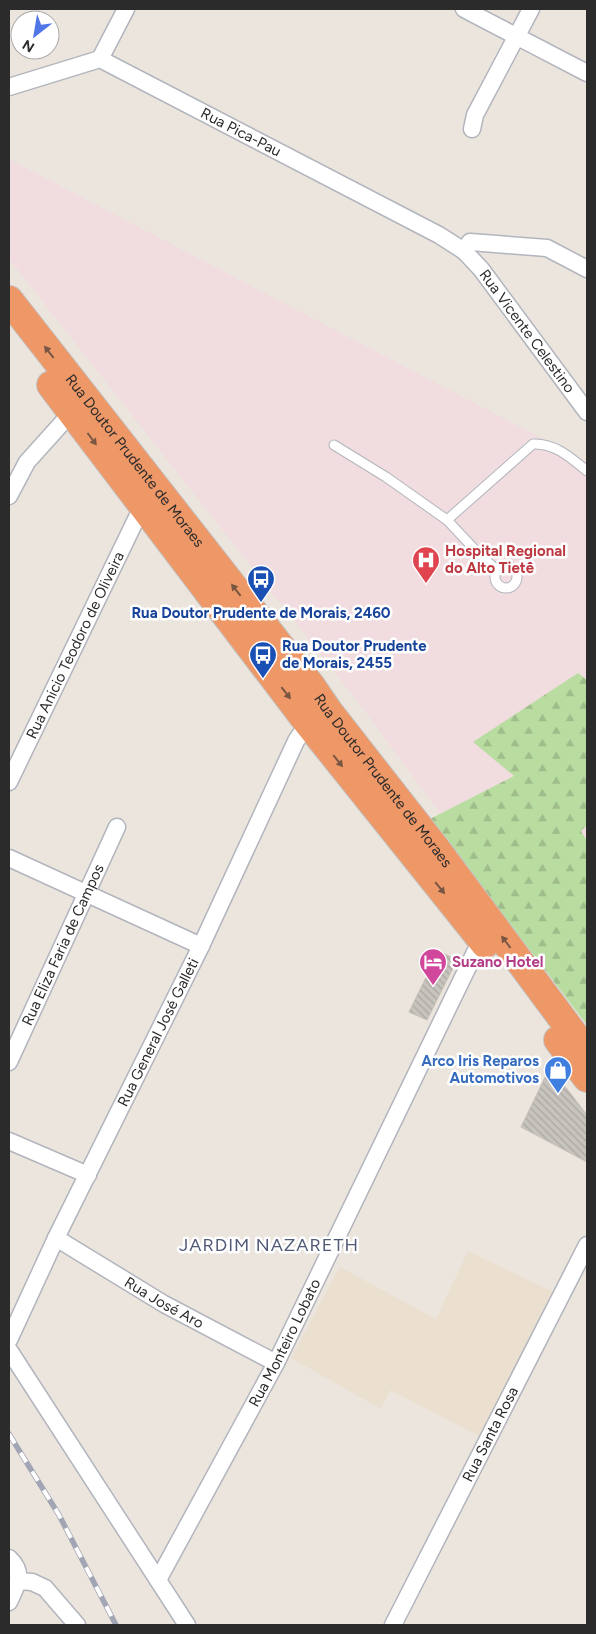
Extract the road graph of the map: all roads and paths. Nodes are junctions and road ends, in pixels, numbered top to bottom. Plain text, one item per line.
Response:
1 (126, 9) edge
2 (464, 9) edge
3 (530, 9) edge
4 (517, 36) junction
5 (100, 59) junction
6 (587, 72) edge
7 (9, 87) edge
8 (472, 128) dead end
9 (464, 251) junction
10 (587, 269) edge
11 (9, 300) edge
12 (9, 331) edge
13 (72, 412) junction
14 (587, 412) edge
15 (334, 445) dead end
16 (587, 471) edge
17 (9, 496) edge
18 (142, 506) junction
19 (447, 520) junction
20 (497, 570) dead end
21 (318, 718) junction
22 (9, 782) edge
23 (117, 827) dead end
24 (9, 858) edge
25 (86, 893) junction
26 (481, 940) junction
27 (201, 946) junction
28 (587, 1052) edge
29 (9, 1062) edge
30 (587, 1078) edge
31 (9, 1141) edge
32 (88, 1175) junction
33 (56, 1238) junction
34 (587, 1245) edge
35 (9, 1340) edge
36 (9, 1350) edge
37 (276, 1363) junction
38 (9, 1558) edge
39 (158, 1580) junction
40 (18, 1581) junction
41 (9, 1602) edge
42 (77, 1625) edge
43 (187, 1625) edge
44 (393, 1625) edge

1 - 5 street
2 - 4 street
3 - 4 street
4 - 6 street
4 - 8 street
5 - 7 street
5 - 9 street, Rua Pica-Pau
9 - 10 street
9 - 14 street, Rua Vicente Celestino
21 -> 11 highway, Rua Doutor Prudente de Moraes
12 - 13 highway, Rua Doutor Prudente de Moraes
13 - 17 street
13 -> 18 highway, Rua Doutor Prudente de Moraes
15 - 19 lane
16 - 19 lane
18 -> 21 highway, Rua Doutor Prudente de Moraes
18 - 22 street, Rua Anicio Teodoro de Oliveira
19 - 20 lane
21 -> 26 highway, Rua Doutor Prudente de Moraes
21 - 27 street, Rua General José Galleti
28 -> 21 highway, Rua Doutor Prudente de Moraes
23 - 25 street, Rua Eliza Faria de Campos
24 - 25 street
25 - 27 street
25 - 29 street, Rua Eliza Faria de Campos
26 - 30 highway, Rua Doutor Prudente de Moraes
26 - 37 street, Rua Monteiro Lobato
27 - 32 street, Rua General José Galleti
31 - 32 street
32 - 33 street, Rua General José Galleti
33 - 35 street, Rua General José Galleti
33 - 37 street, Rua José Aro
34 - 44 street, Rua Santa Rosa
36 - 39 street
37 - 39 street, Rua Monteiro Lobato
38 - 40 street
39 - 43 street
40 - 41 street
40 - 42 street

